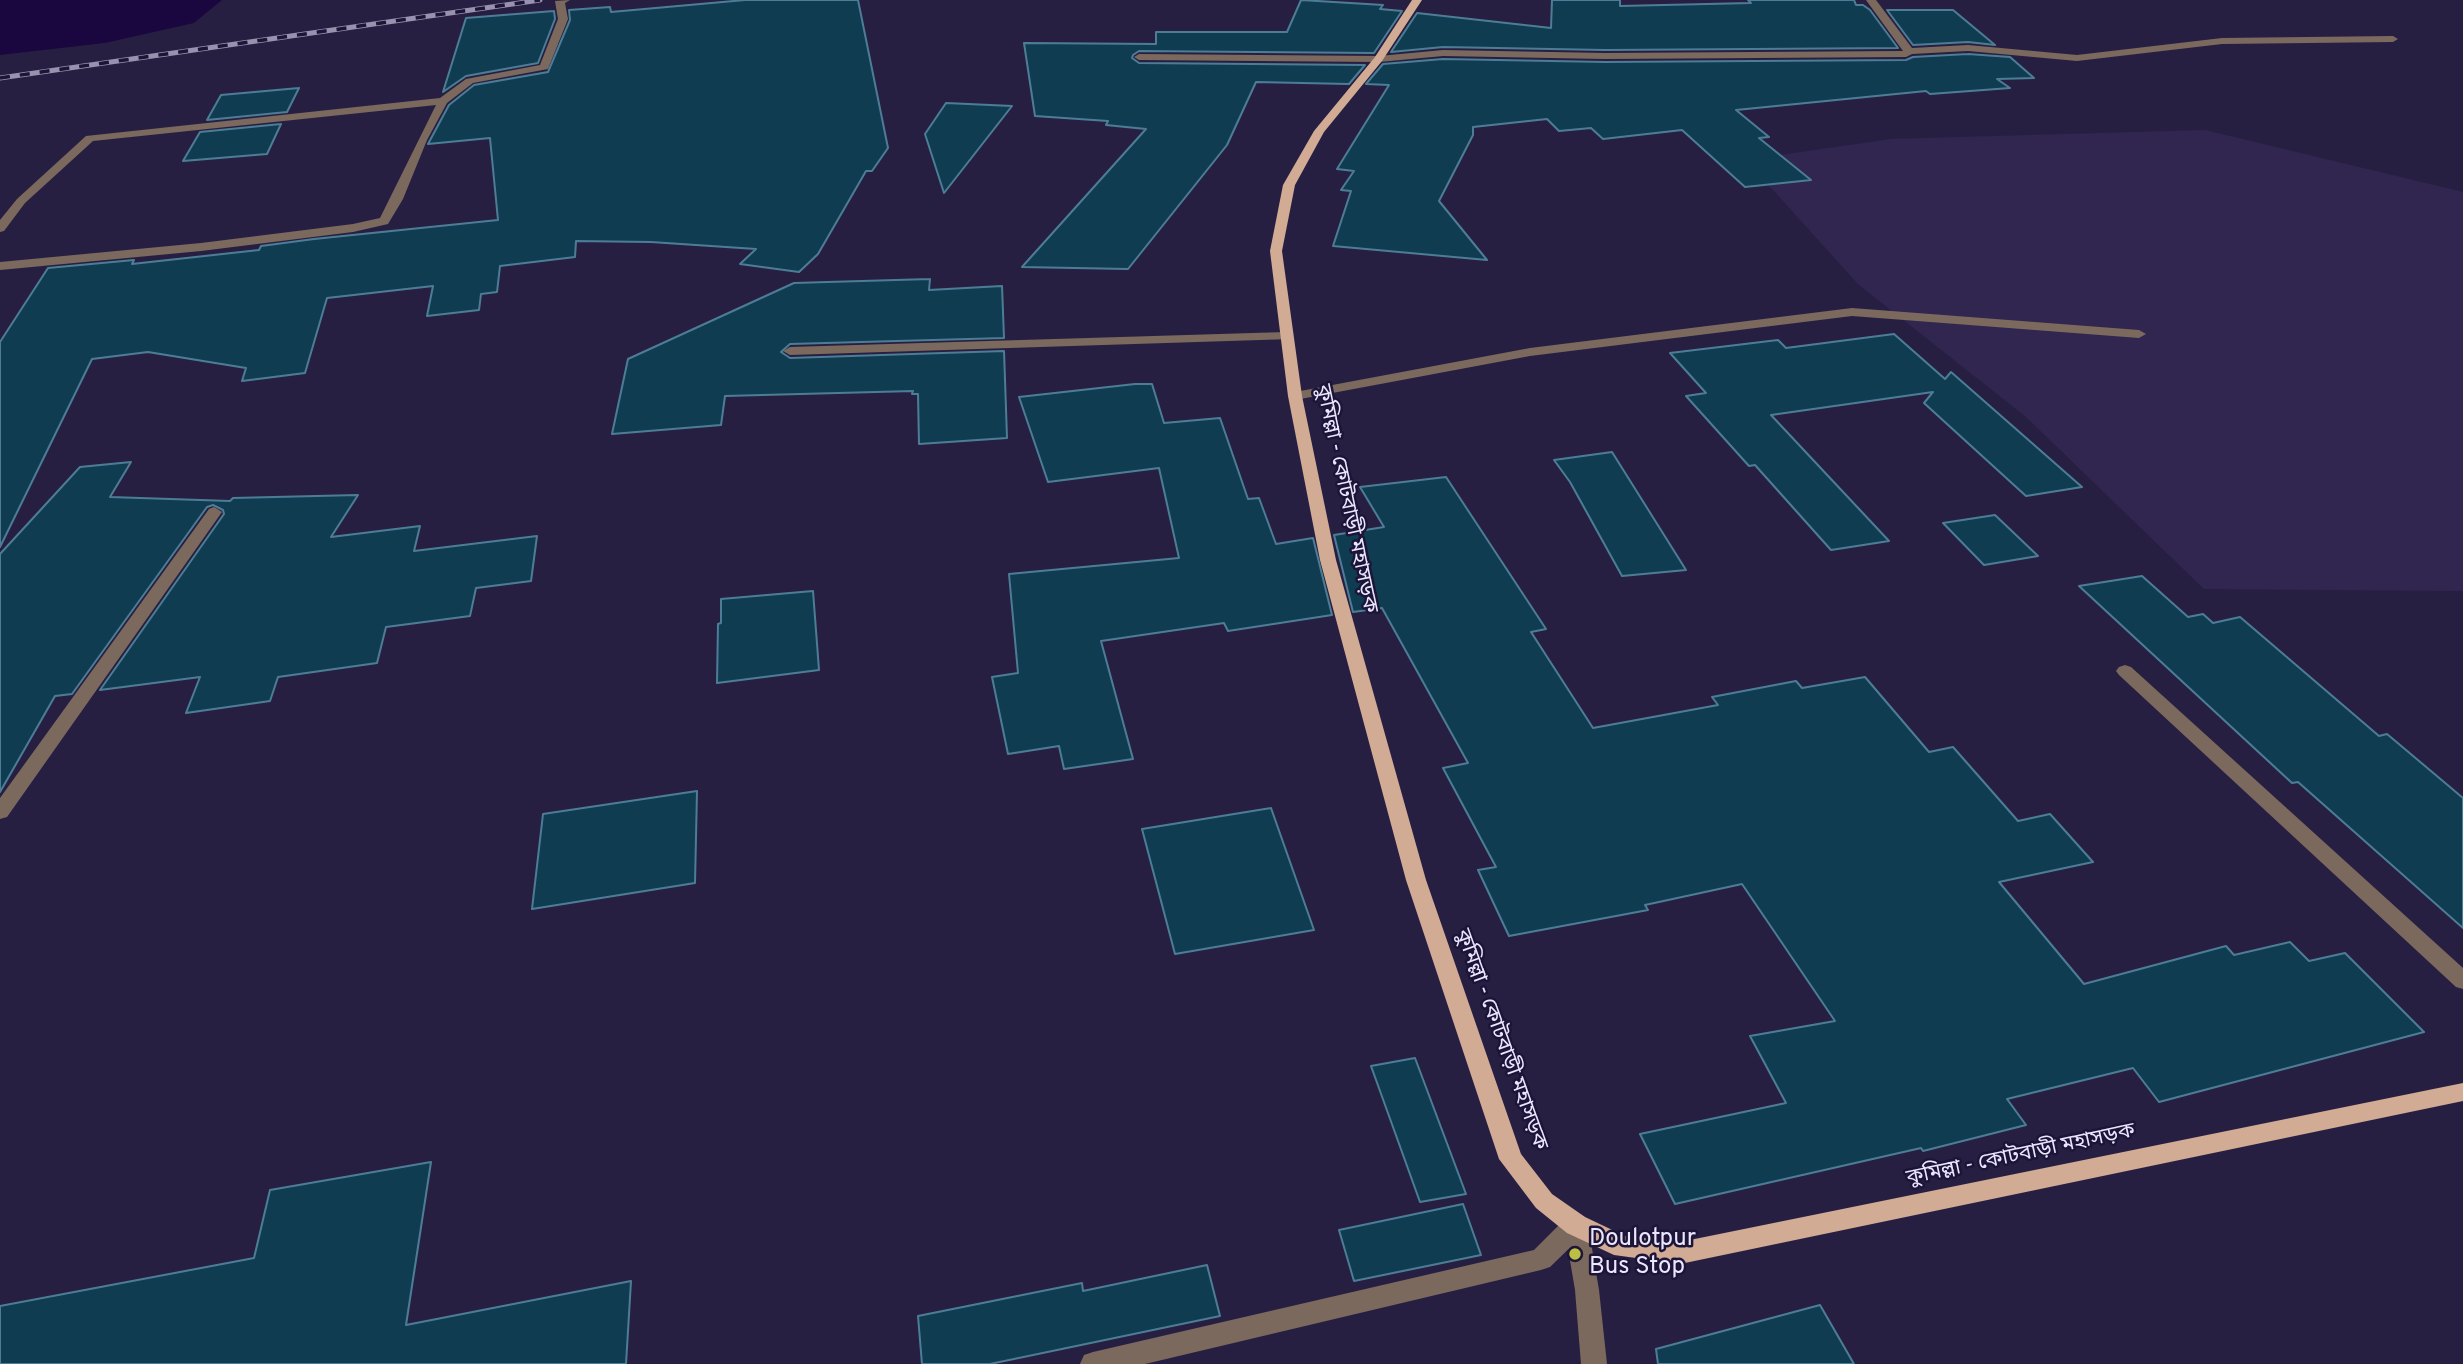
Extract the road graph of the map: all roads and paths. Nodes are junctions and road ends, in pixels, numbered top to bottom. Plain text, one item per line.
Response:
1 (565, 0) edge
2 (1417, 0) edge
3 (1871, 0) edge
4 (2393, 39) dead end
5 (1909, 51) junction
6 (1139, 57) dead end
7 (1379, 59) junction
8 (443, 101) junction
9 (0, 228) edge
10 (0, 267) edge
11 (2139, 334) dead end
12 (1286, 336) junction
13 (790, 351) dead end
14 (1295, 396) junction
15 (214, 512) dead end
16 (2125, 671) dead end
17 (0, 812) edge
18 (2463, 981) edge
19 (2463, 1092) edge
20 (1576, 1225) junction
21 (1093, 1364) edge
22 (1594, 1364) edge

1 - 8 street
2 - 7 main road, কুমিল্লা - কোটবাড়ী মহাসড়ক
3 - 5 street
4 - 5 street
5 - 7 street
6 - 7 street
7 - 12 main road, কুমিল্লা - কোটবাড়ী মহাসড়ক
8 - 9 street
8 - 10 street
11 - 14 street
12 - 13 street
12 - 14 main road, কুমিল্লা - কোটবাড়ী মহাসড়ক
14 - 20 main road, কুমিল্লা - কোটবাড়ী মহাসড়ক
15 - 17 street
16 - 18 street
19 - 20 main road, কুমিল্লা - কোটবাড়ী মহাসড়ক
20 - 21 street
20 - 22 street

